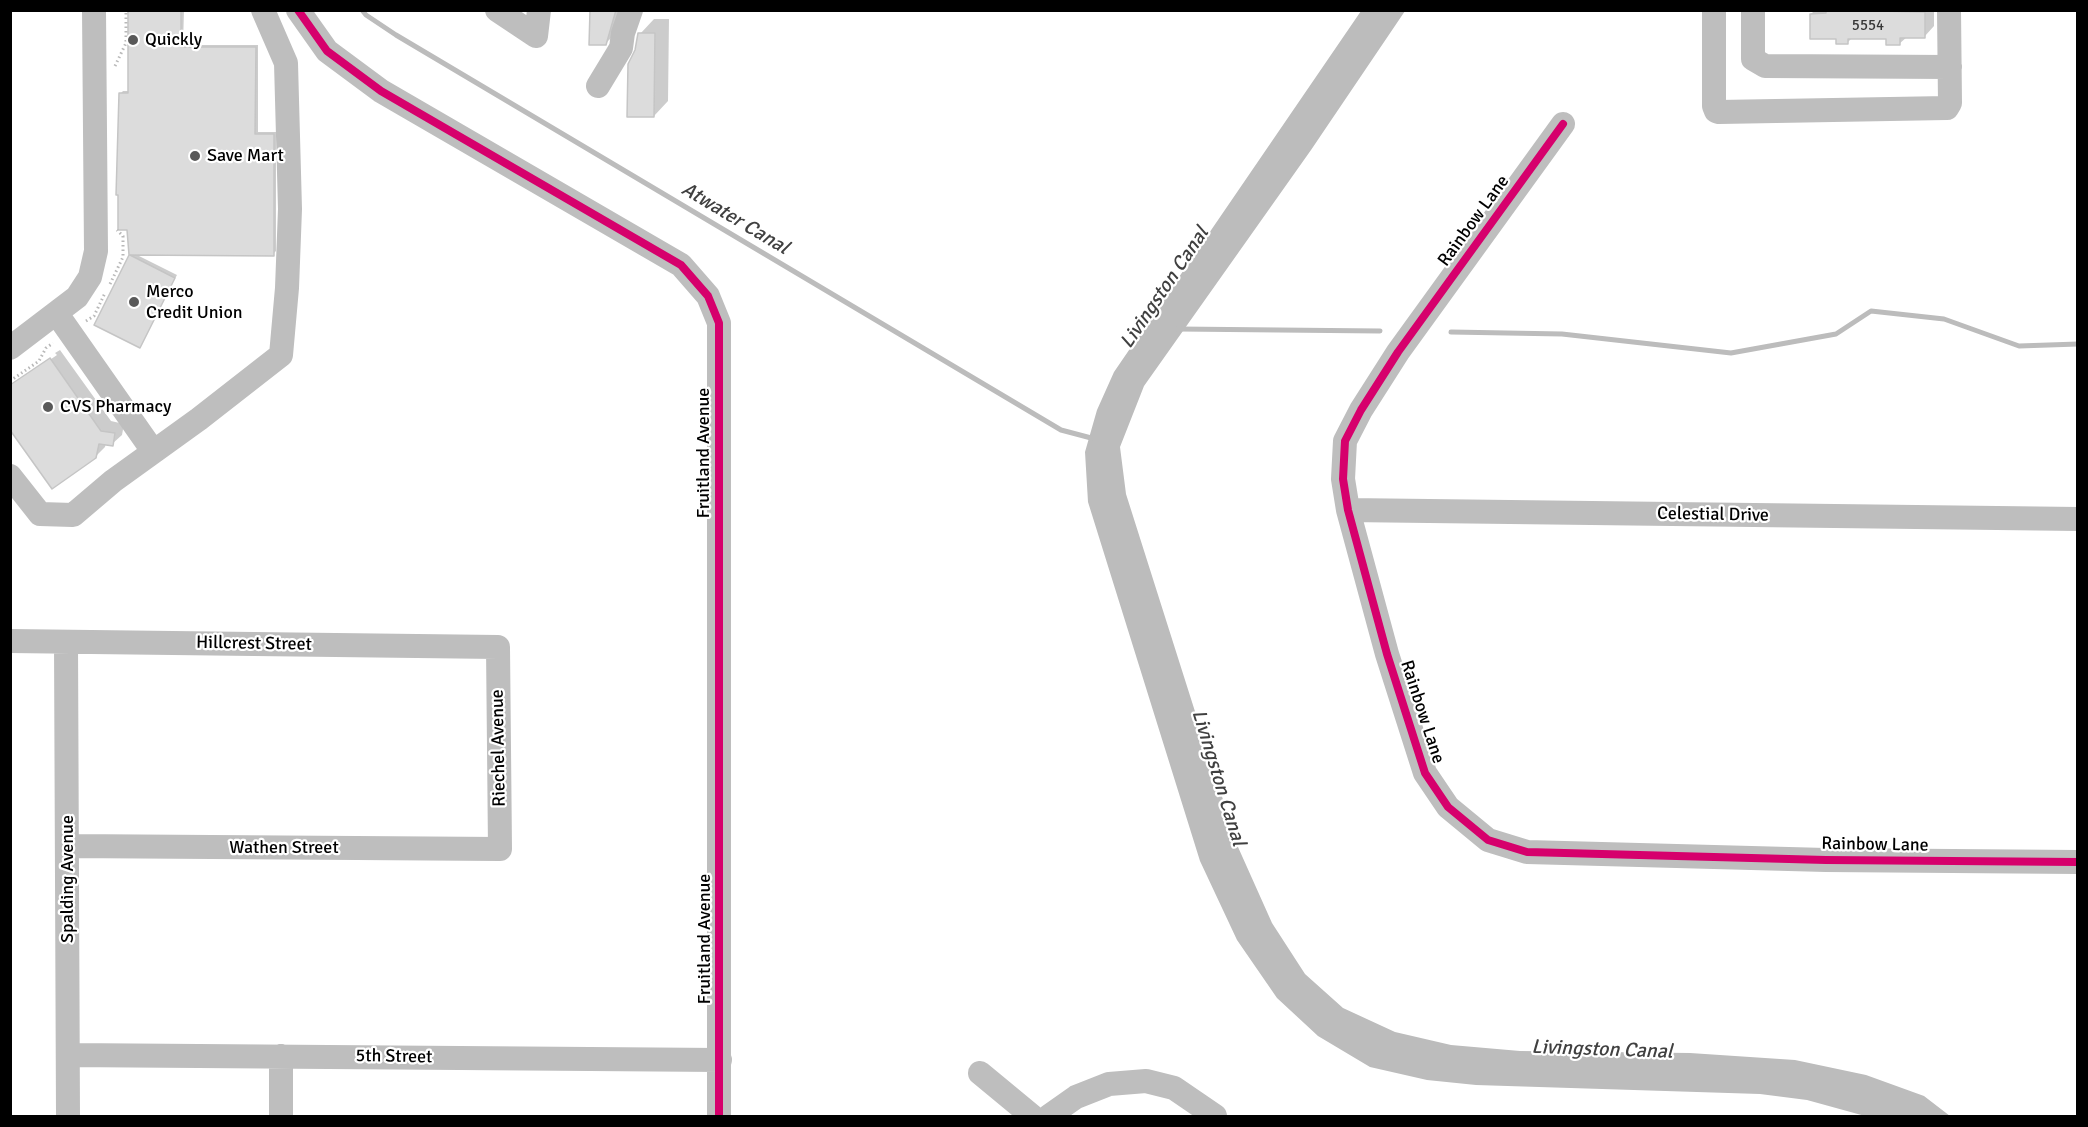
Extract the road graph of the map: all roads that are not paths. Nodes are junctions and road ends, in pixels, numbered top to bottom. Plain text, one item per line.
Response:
1 (94, 10) edge
2 (263, 10) edge
3 (298, 10) edge
4 (497, 10) edge
5 (539, 10) edge
6 (631, 10) edge
7 (1714, 10) edge
8 (1753, 10) edge
9 (1949, 10) edge
10 (1950, 67) junction
11 (598, 86) dead end
12 (1563, 124) dead end
13 (57, 314) junction
14 (10, 348) edge
15 (153, 452) junction
16 (10, 476) edge
17 (1348, 510) junction
18 (2078, 519) edge
19 (10, 641) edge
20 (66, 642) junction
21 (498, 647) joint
22 (68, 846) junction
23 (500, 849) joint
24 (2078, 862) edge
25 (68, 1055) junction
26 (281, 1056) junction
27 (720, 1060) junction
28 (980, 1073) dead end
29 (68, 1116) edge
30 (281, 1116) edge
31 (719, 1116) edge
32 (1032, 1116) edge
33 (1049, 1116) edge
34 (1215, 1116) edge

1 - 13 street
2 - 15 street
3 - 27 street, Fruitland Avenue
4 - 5 street
6 - 11 street
7 - 10 street
8 - 10 street
9 - 10 street
12 - 17 street, Rainbow Lane
13 - 14 street
13 - 15 street
15 - 16 street
17 - 18 street, Celestial Drive
17 - 24 street, Rainbow Lane
19 - 20 street, Hillcrest Street
20 - 21 street, Hillcrest Street
20 - 22 street, Spalding Avenue
21 - 23 street, Riechel Avenue
22 - 23 street, Wathen Street
22 - 25 street, Spalding Avenue
25 - 26 street, 5th Street
25 - 29 street, Spalding Avenue
26 - 27 street, 5th Street
26 - 30 street
27 - 31 street, Fruitland Avenue
28 - 32 street
33 - 34 street

